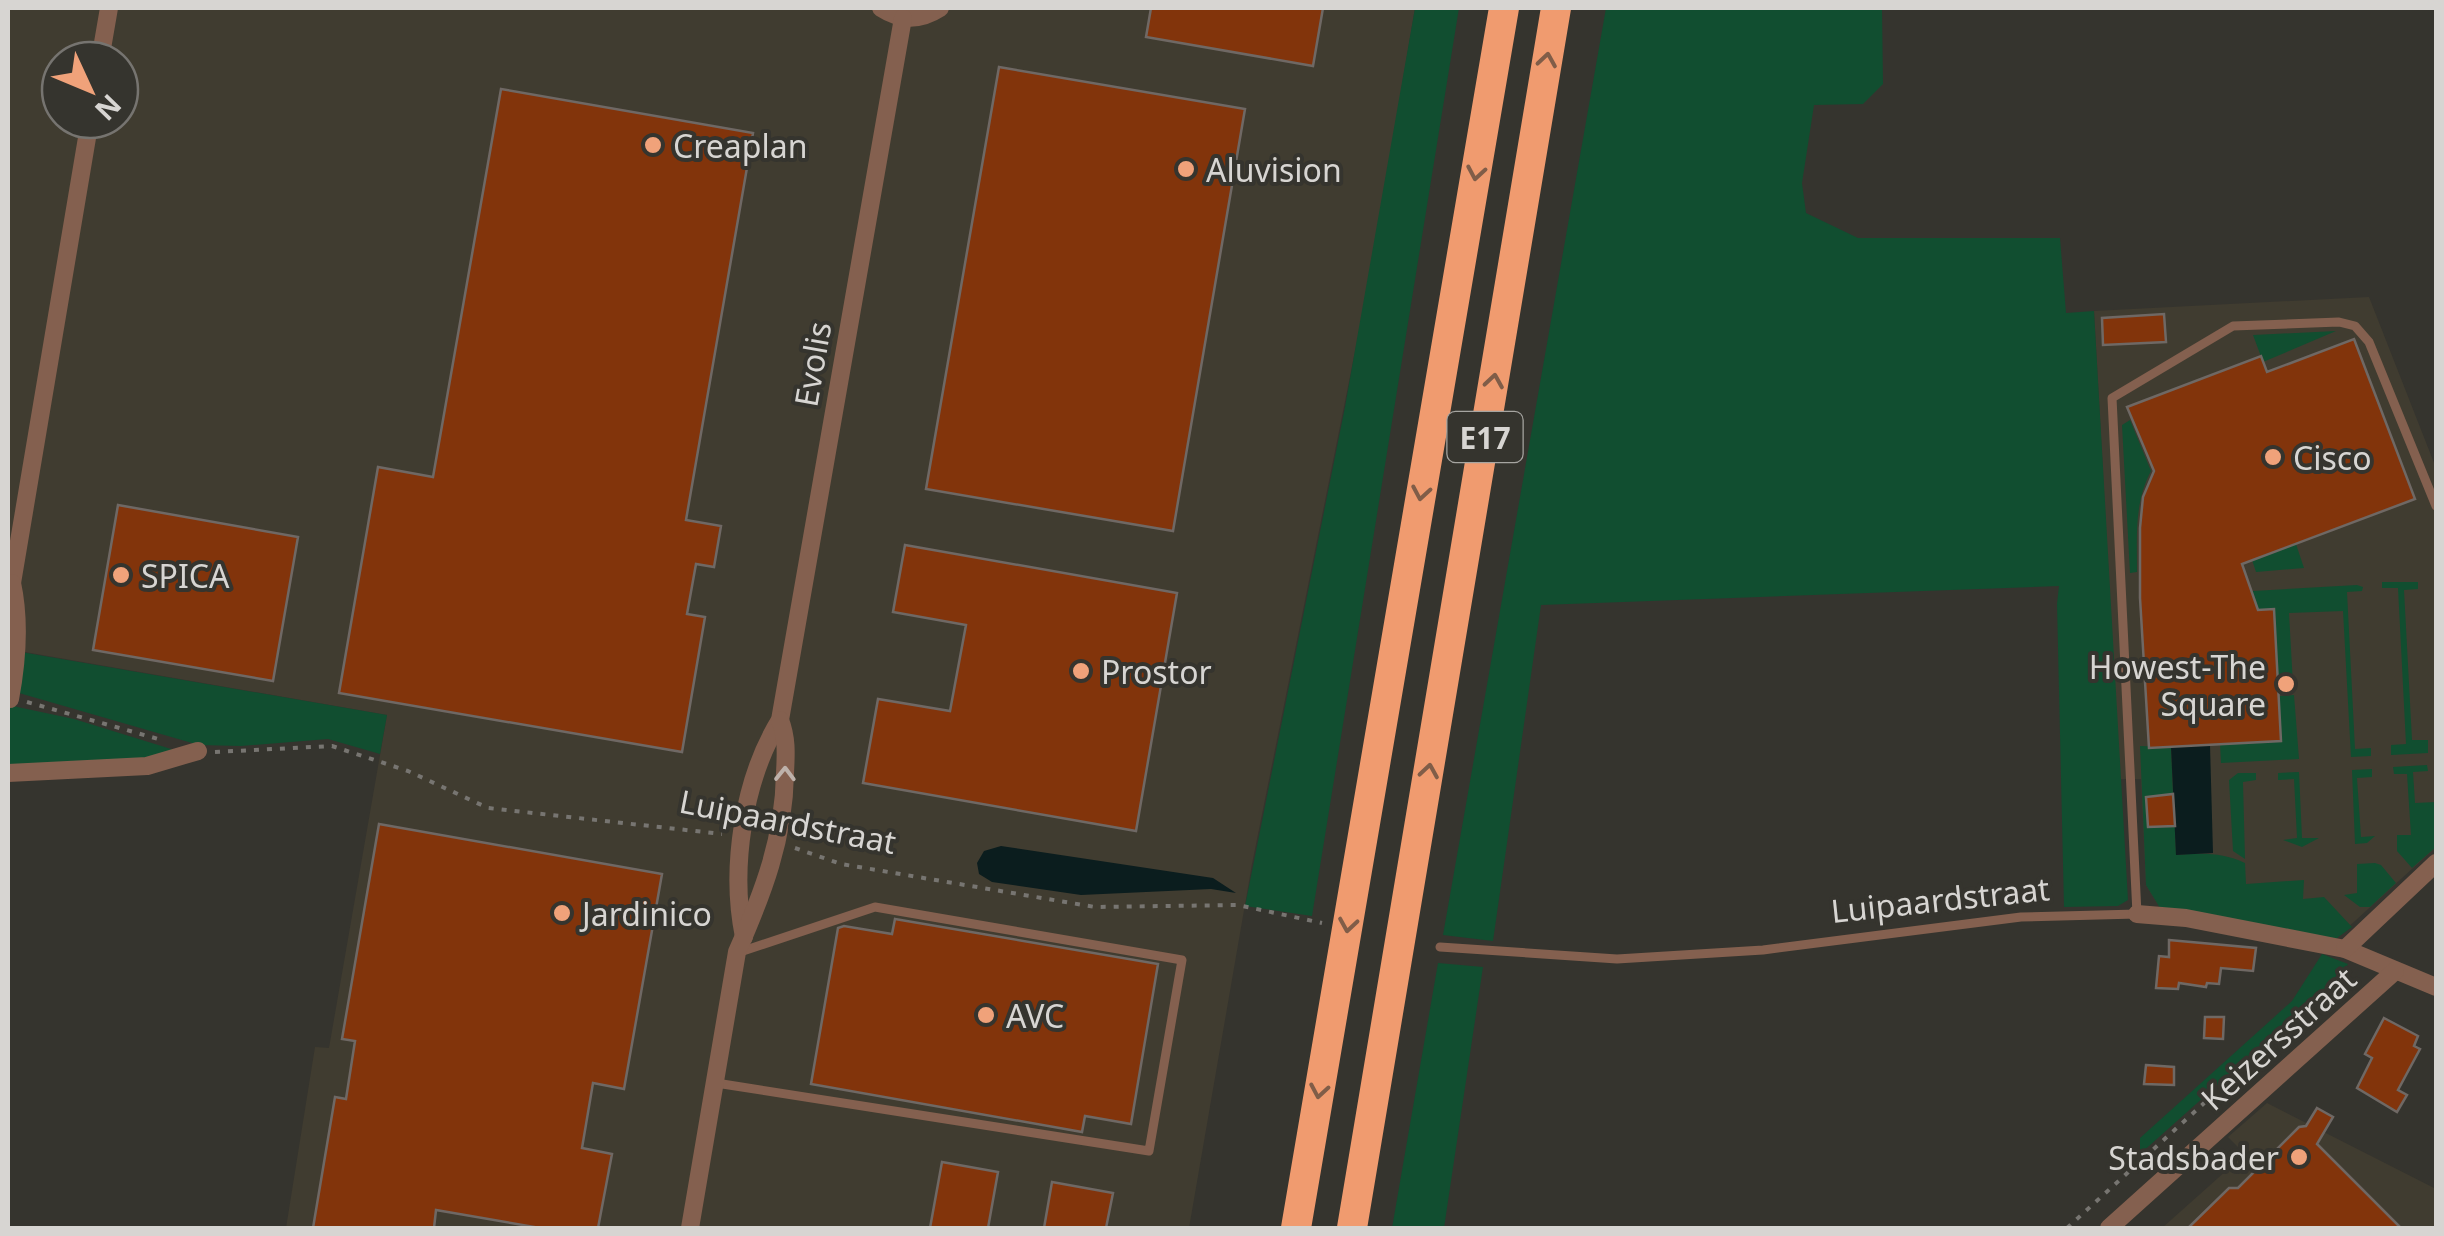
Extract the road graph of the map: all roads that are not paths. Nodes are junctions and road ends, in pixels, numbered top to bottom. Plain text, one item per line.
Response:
1 (109, 8) edge
2 (882, 8) edge
3 (940, 8) edge
4 (1504, 8) edge
5 (1556, 8) edge
6 (903, 18) junction
7 (103, 40) edge
8 (87, 140) edge
9 (2436, 506) edge
10 (10, 588) edge
11 (10, 699) road end
12 (780, 720) junction
13 (198, 750) road end
14 (8, 774) edge
15 (2436, 863) edge
16 (2137, 914) junction
17 (740, 945) junction
18 (1440, 948) dead end
19 (2345, 949) junction
20 (2395, 971) junction
21 (2436, 988) edge
22 (716, 1083) junction
23 (690, 1228) edge
24 (1296, 1228) edge
25 (1352, 1228) edge
26 (2109, 1228) edge

1 - 7 street
2 - 6 street
3 - 6 street
4 -> 24 highway, E17
25 -> 5 highway, E17
6 - 12 street, Evolis
8 - 10 street
9 - 16 lane
10 - 11 street
12 - 17 street, Evolis
17 -> 12 street, Evolis
13 - 14 street
15 - 19 street
16 - 18 lane, Luipaardstraat
16 - 19 street, Luipaardstraat
17 - 22 street, Evolis
17 - 22 lane
19 - 20 street, Luipaardstraat
20 - 21 street, Luipaardstraat
20 - 26 street, Keizersstraat
22 - 23 street, Evolis

